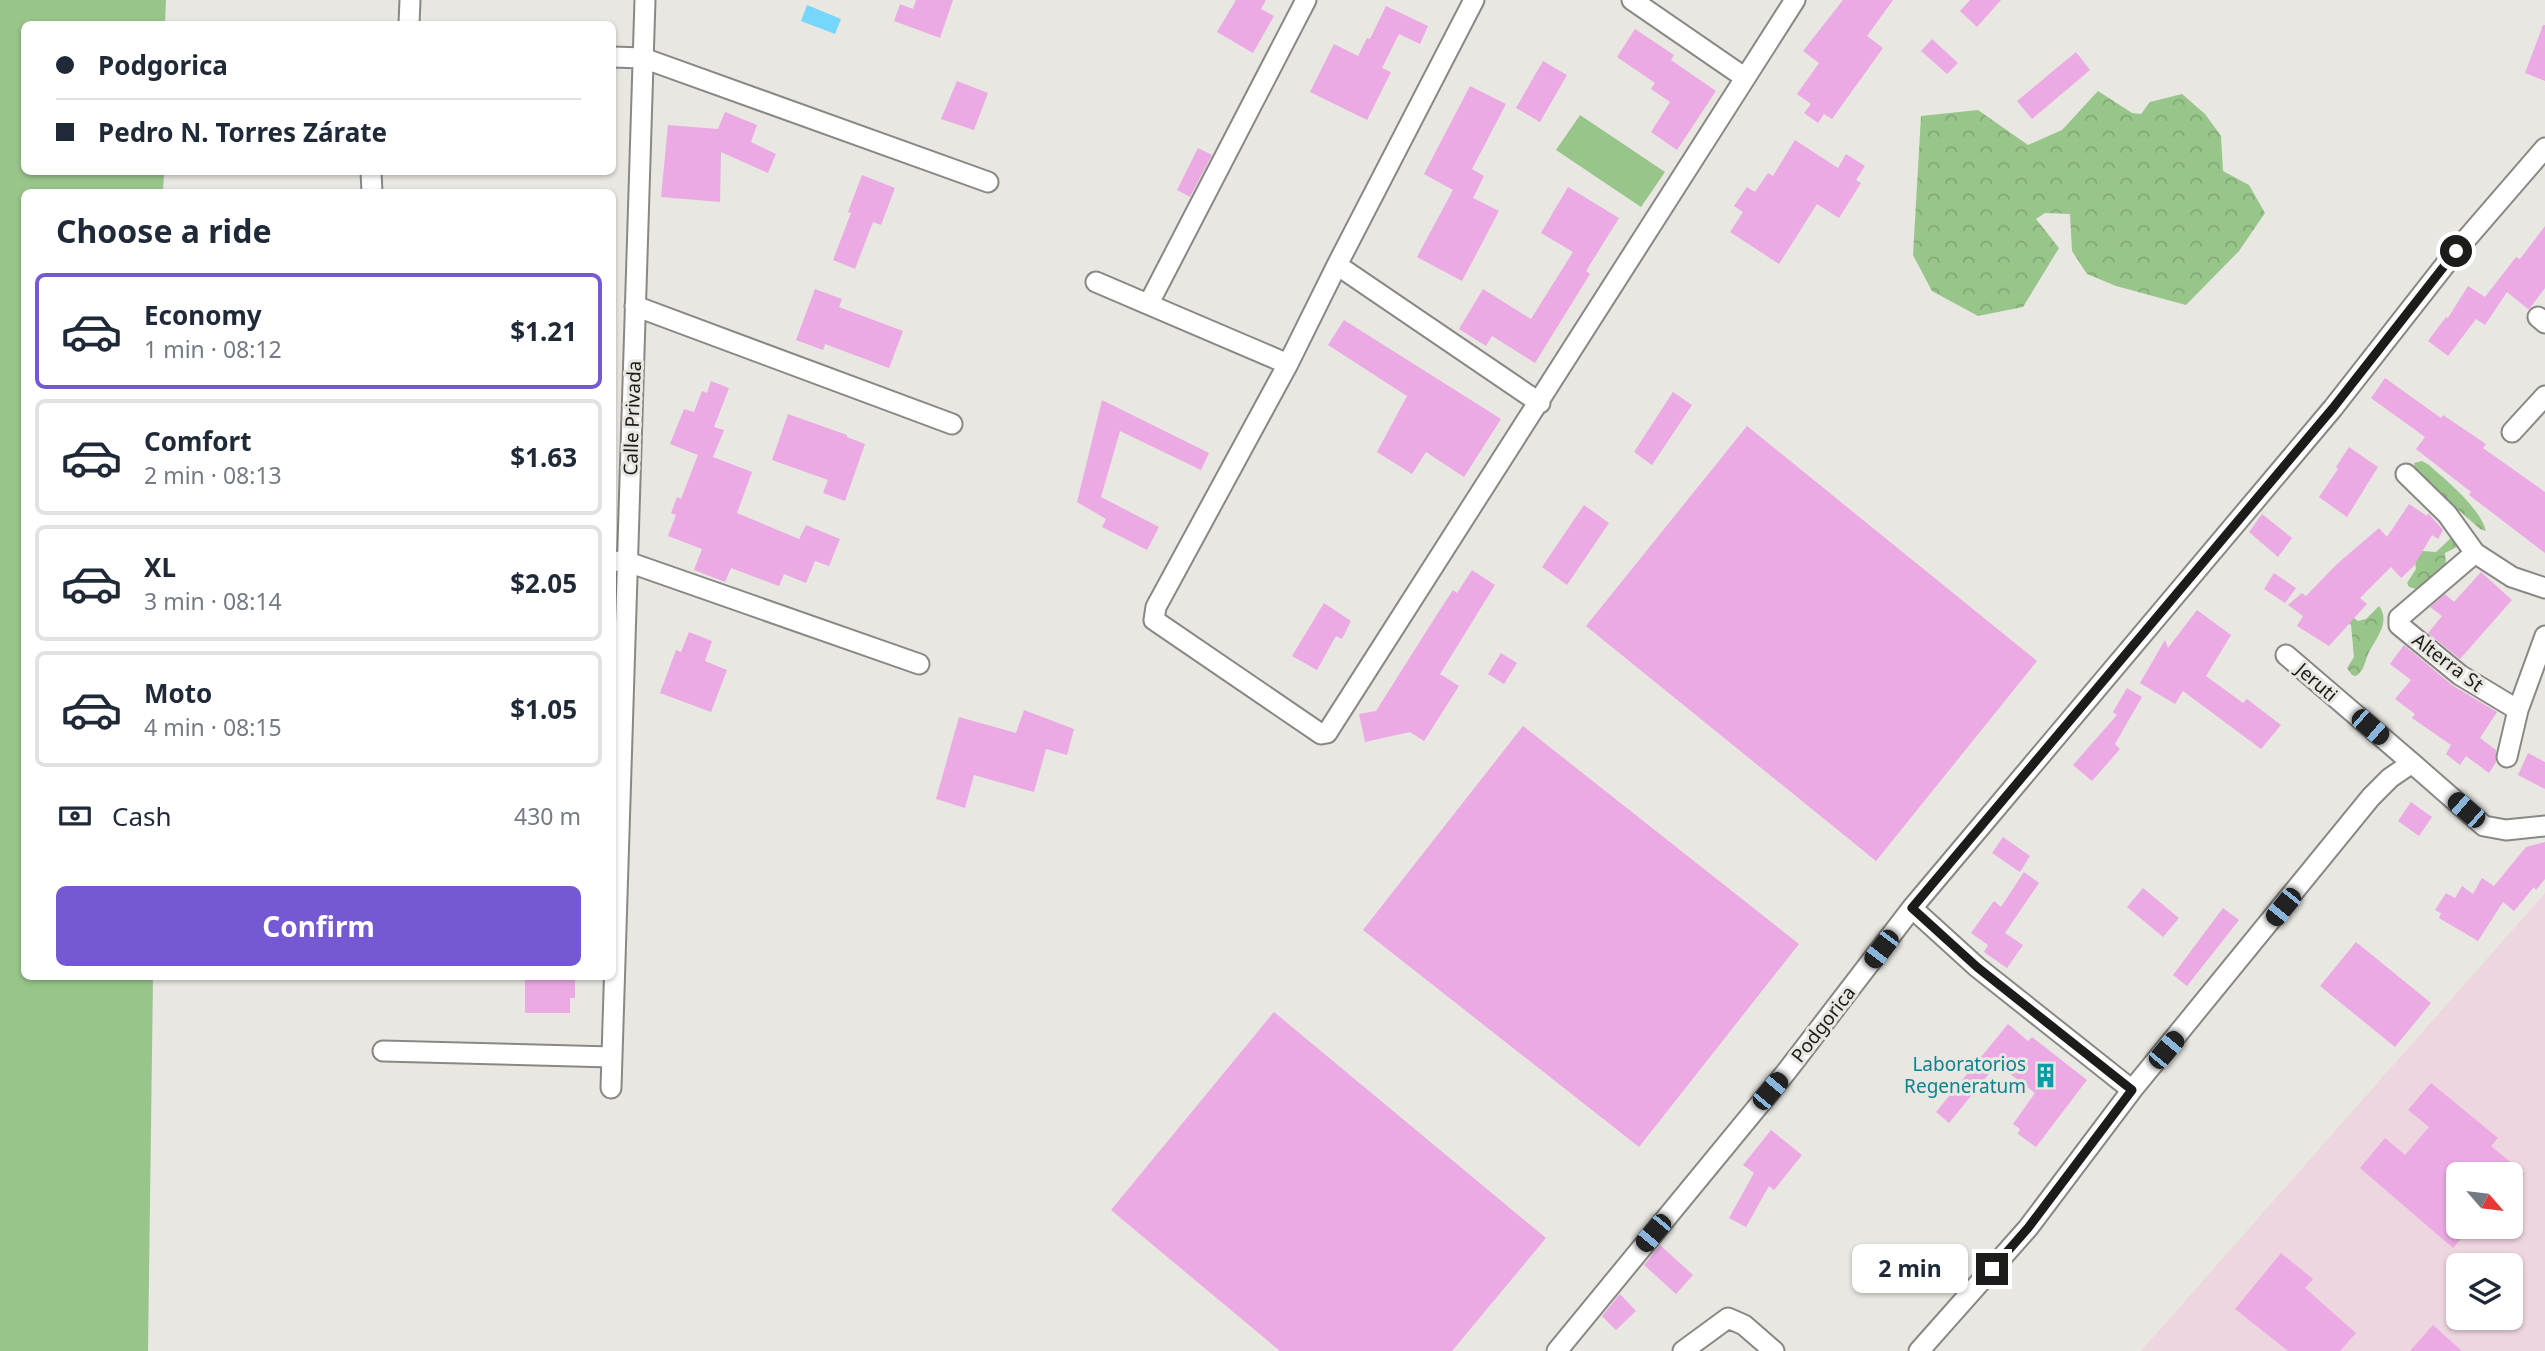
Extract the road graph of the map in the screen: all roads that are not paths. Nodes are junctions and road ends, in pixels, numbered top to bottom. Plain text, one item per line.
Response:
1 (410, 0) edge
2 (645, 0) edge
3 (1306, 0) edge
4 (1474, 0) edge
5 (1632, 0) edge
6 (1795, 0) edge
7 (409, 21) edge
8 (616, 57) edge
9 (643, 58) junction
10 (1744, 77) junction
11 (2545, 148) edge
12 (988, 181) dead end
13 (1337, 265) junction
14 (1096, 282) dead end
15 (1149, 303) junction
16 (635, 306) junction
17 (1289, 364) junction
18 (2545, 396) edge
19 (1540, 403) junction
20 (952, 424) dead end
21 (2512, 432) dead end
22 (2406, 474) dead end
23 (2475, 553) junction
24 (620, 562) edge
25 (2545, 588) edge
26 (2545, 636) edge
27 (2286, 655) dead end
28 (919, 664) dead end
29 (2518, 710) junction
30 (2507, 757) dead end
31 (2412, 763) junction
32 (616, 810) edge
33 (2545, 826) edge
34 (1912, 908) junction
35 (613, 980) edge
36 (383, 1051) dead end
37 (612, 1058) junction
38 (611, 1088) dead end
39 (2132, 1090) junction
40 (1557, 1351) edge
41 (1683, 1351) edge
42 (1774, 1351) edge
43 (1919, 1351) edge

1 - 7 street
2 - 9 street, Calle Privada
3 - 15 street
4 - 13 street
5 - 10 street
6 - 10 street
8 - 9 street
9 - 12 street
9 - 16 street, Calle Privada
10 - 19 street
11 - 34 street, Podgorica
13 - 17 street
13 - 19 street
14 - 15 street
15 - 17 street
16 - 20 street
16 - 24 street, Calle Privada
17 - 19 street
18 - 21 street
22 - 23 street
23 - 25 street
23 - 29 street, Alterra St
24 - 28 street
24 - 32 street, Calle Privada
26 - 29 street
27 - 31 street, Jeruti
29 - 30 street
31 - 33 street, Jeruti
31 - 39 street
34 - 39 street
34 - 40 street, Podgorica
35 - 37 street, Calle Privada
36 - 37 street
37 - 38 street, Calle Privada
39 - 43 street
41 - 42 street

